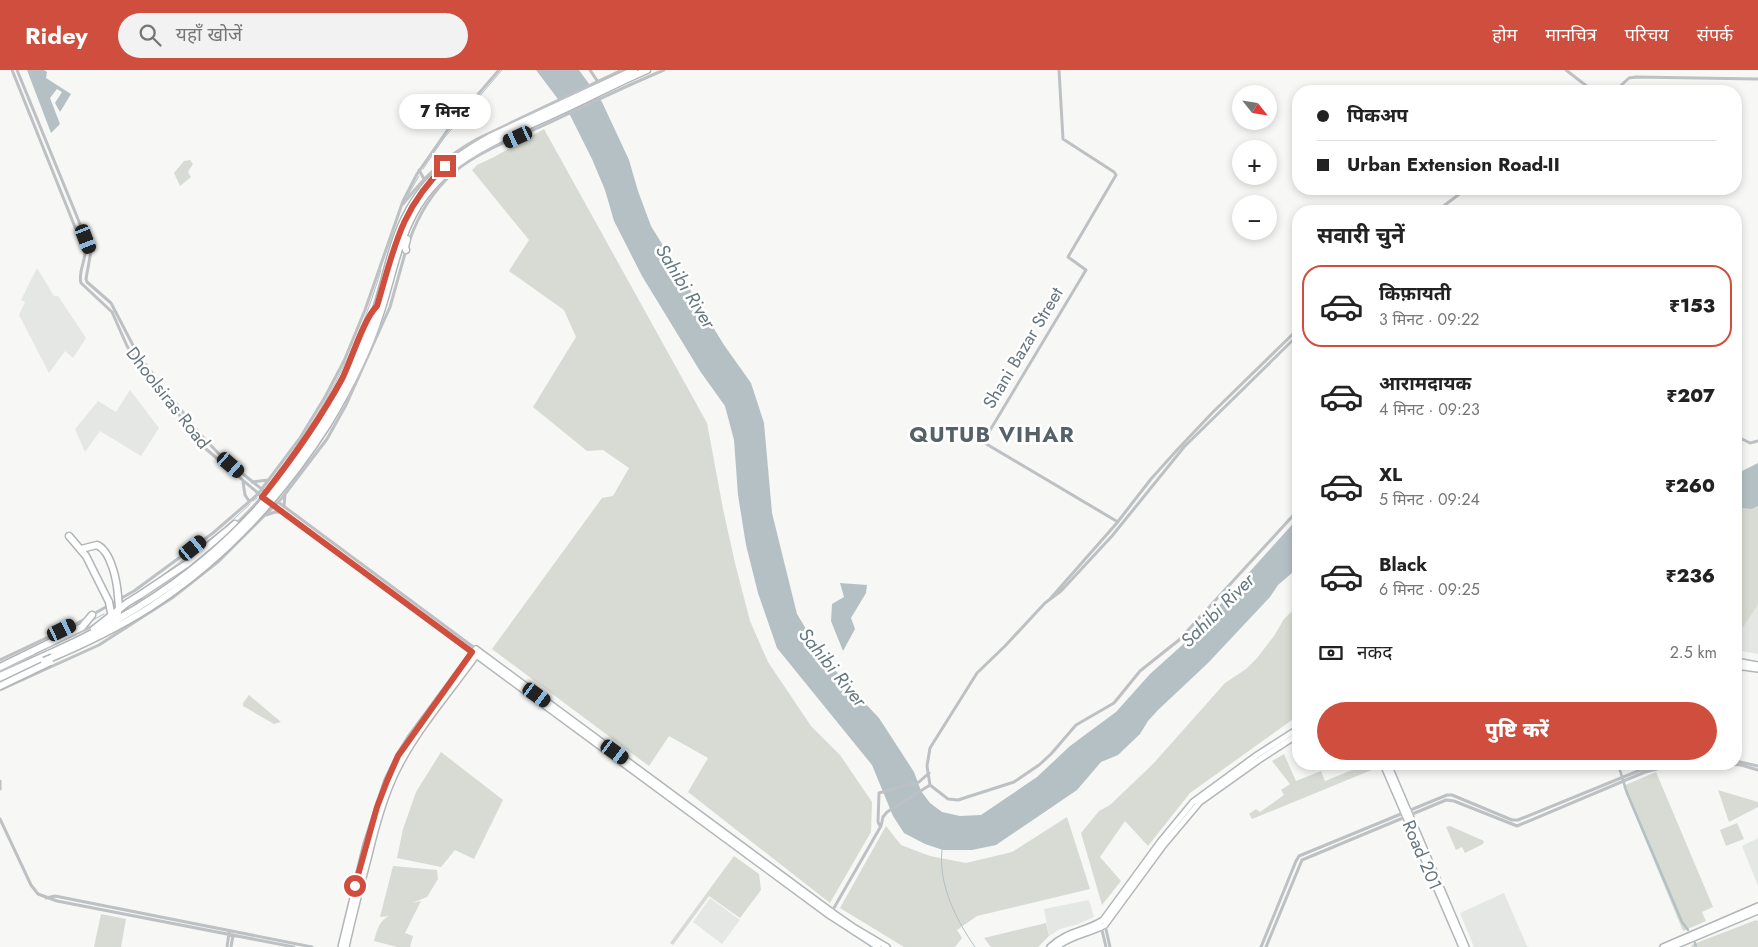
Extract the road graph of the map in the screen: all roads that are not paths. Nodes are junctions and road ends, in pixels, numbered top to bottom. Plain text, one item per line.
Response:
1 (12, 70) edge
2 (17, 70) edge
3 (499, 70) edge
4 (590, 70) edge
5 (622, 70) edge
6 (634, 70) edge
7 (646, 70) edge
8 (664, 70) edge
9 (1059, 70) edge
10 (1566, 70) edge
11 (1758, 79) edge
12 (1585, 85) edge
13 (1621, 85) edge
14 (599, 89) junction
15 (549, 114) junction
16 (419, 170) junction
17 (424, 179) junction
18 (1458, 195) edge
19 (422, 201) junction
20 (1445, 205) edge
21 (401, 206) junction
22 (406, 250) junction
23 (377, 306) junction
24 (1292, 335) edge
25 (1292, 341) edge
26 (351, 378) junction
27 (1742, 439) edge
28 (1758, 441) edge
29 (268, 480) junction
30 (243, 481) junction
31 (251, 482) junction
32 (261, 489) junction
33 (265, 492) junction
34 (258, 494) junction
35 (285, 494) junction
36 (262, 497) junction
37 (249, 501) junction
38 (276, 504) junction
39 (283, 510) junction
40 (265, 515) junction
41 (1292, 517) edge
42 (1118, 522) junction
43 (235, 524) junction
44 (69, 536) dead end
45 (82, 549) dead end
46 (1049, 599) junction
47 (102, 610) junction
48 (92, 615) junction
49 (110, 616) junction
50 (107, 636) junction
51 (85, 638) junction
52 (478, 654) junction
53 (0, 660) edge
54 (1742, 662) edge
55 (1758, 665) edge
56 (0, 666) edge
57 (1742, 667) edge
58 (1758, 669) edge
59 (0, 672) edge
60 (0, 676) edge
61 (0, 682) edge
62 (0, 686) edge
63 (0, 690) edge
64 (1292, 732) edge
65 (1292, 739) edge
66 (1742, 762) edge
67 (1742, 765) edge
68 (1758, 766) edge
69 (1386, 770) edge
70 (1390, 770) edge
71 (1645, 770) edge
72 (1650, 770) edge
73 (1758, 770) edge
74 (929, 773) junction
75 (1627, 777) junction
76 (0, 781) edge
77 (930, 785) junction
78 (0, 789) edge
79 (1406, 814) junction
80 (0, 820) edge
81 (881, 826) junction
82 (1, 828) edge
83 (1758, 910) edge
84 (831, 914) junction
85 (1102, 923) junction
86 (231, 933) junction
87 (227, 947) edge
88 (230, 947) edge
89 (294, 947) edge
90 (312, 947) edge
91 (341, 947) edge
92 (346, 947) edge
93 (878, 947) edge
94 (887, 947) edge
95 (1050, 947) edge
96 (1057, 947) edge
97 (1106, 947) edge
98 (1110, 947) edge
99 (1261, 947) edge
100 (1266, 947) edge
101 (1462, 947) edge
102 (1466, 947) edge
103 (1663, 947) edge
104 (1672, 947) edge

1 - 30 street, Dhoolsiras Road
2 - 31 street, Dhoolsiras Road
3 - 16 street
4 - 14 street
5 - 14 street
6 - 14 highway
7 - 14 highway
8 - 14 street
9 - 42 street, Shani Bazar Street
10 - 12 street
11 - 13 street
14 - 15 highway
14 - 15 street
15 - 17 street
15 - 19 highway
15 - 22 street
15 - 23 highway
16 - 17 street
16 - 21 street
17 - 21 street
18 - 20 street
19 - 22 highway
19 - 26 highway
21 - 29 street
22 - 35 street
23 - 26 highway
23 - 33 street
24 - 42 street
25 - 46 street
26 - 51 highway, bridge
26 - 61 highway, bridge
27 - 28 street
29 - 31 street
29 - 32 street
30 - 34 street, Dhoolsiras Road
30 - 37 street
31 - 32 street, Dhoolsiras Road
32 - 33 street, Dhoolsiras Road
32 - 34 street
33 - 36 street
33 - 38 street, Dhoolsiras Road
34 - 36 street, Dhoolsiras Road
34 - 37 street
35 - 38 street
35 - 39 street
36 - 38 street, Dhoolsiras Road
36 - 43 street
37 - 47 street
38 - 39 street, Dhoolsiras Road
38 - 40 street
39 - 40 street
39 - 52 street, Dhoolsiras Road
40 - 63 street
41 - 77 street
42 - 46 street
43 - 49 street
43 - 51 highway, bridge
44 - 50 highway, bridge
45 - 50 highway, bridge
46 - 74 street
47 - 48 street
47 - 49 street
48 - 53 street
48 - 56 highway
49 - 59 street
50 - 62 highway, bridge
51 - 60 highway, bridge
52 - 84 main road
52 - 91 main road
52 - 92 main road
54 - 55 main road
57 - 58 main road
64 - 85 main road
65 - 85 main road
66 - 68 street
67 - 73 street
69 - 79 main road, Road 201
70 - 79 main road, Road 201
71 - 75 street
72 - 75 street
74 - 77 street
74 - 81 street
75 - 79 street
76 - 78 street
77 - 81 street
79 - 99 street
79 - 100 street
79 - 101 main road, Road 201
79 - 102 main road, Road 201
80 - 82 street
81 - 84 street
82 - 86 street
83 - 103 main road
83 - 104 main road
84 - 93 main road
84 - 94 main road
85 - 95 main road
85 - 96 main road
85 - 97 street
85 - 98 street
86 - 87 street
86 - 88 street
86 - 89 street
86 - 90 street

